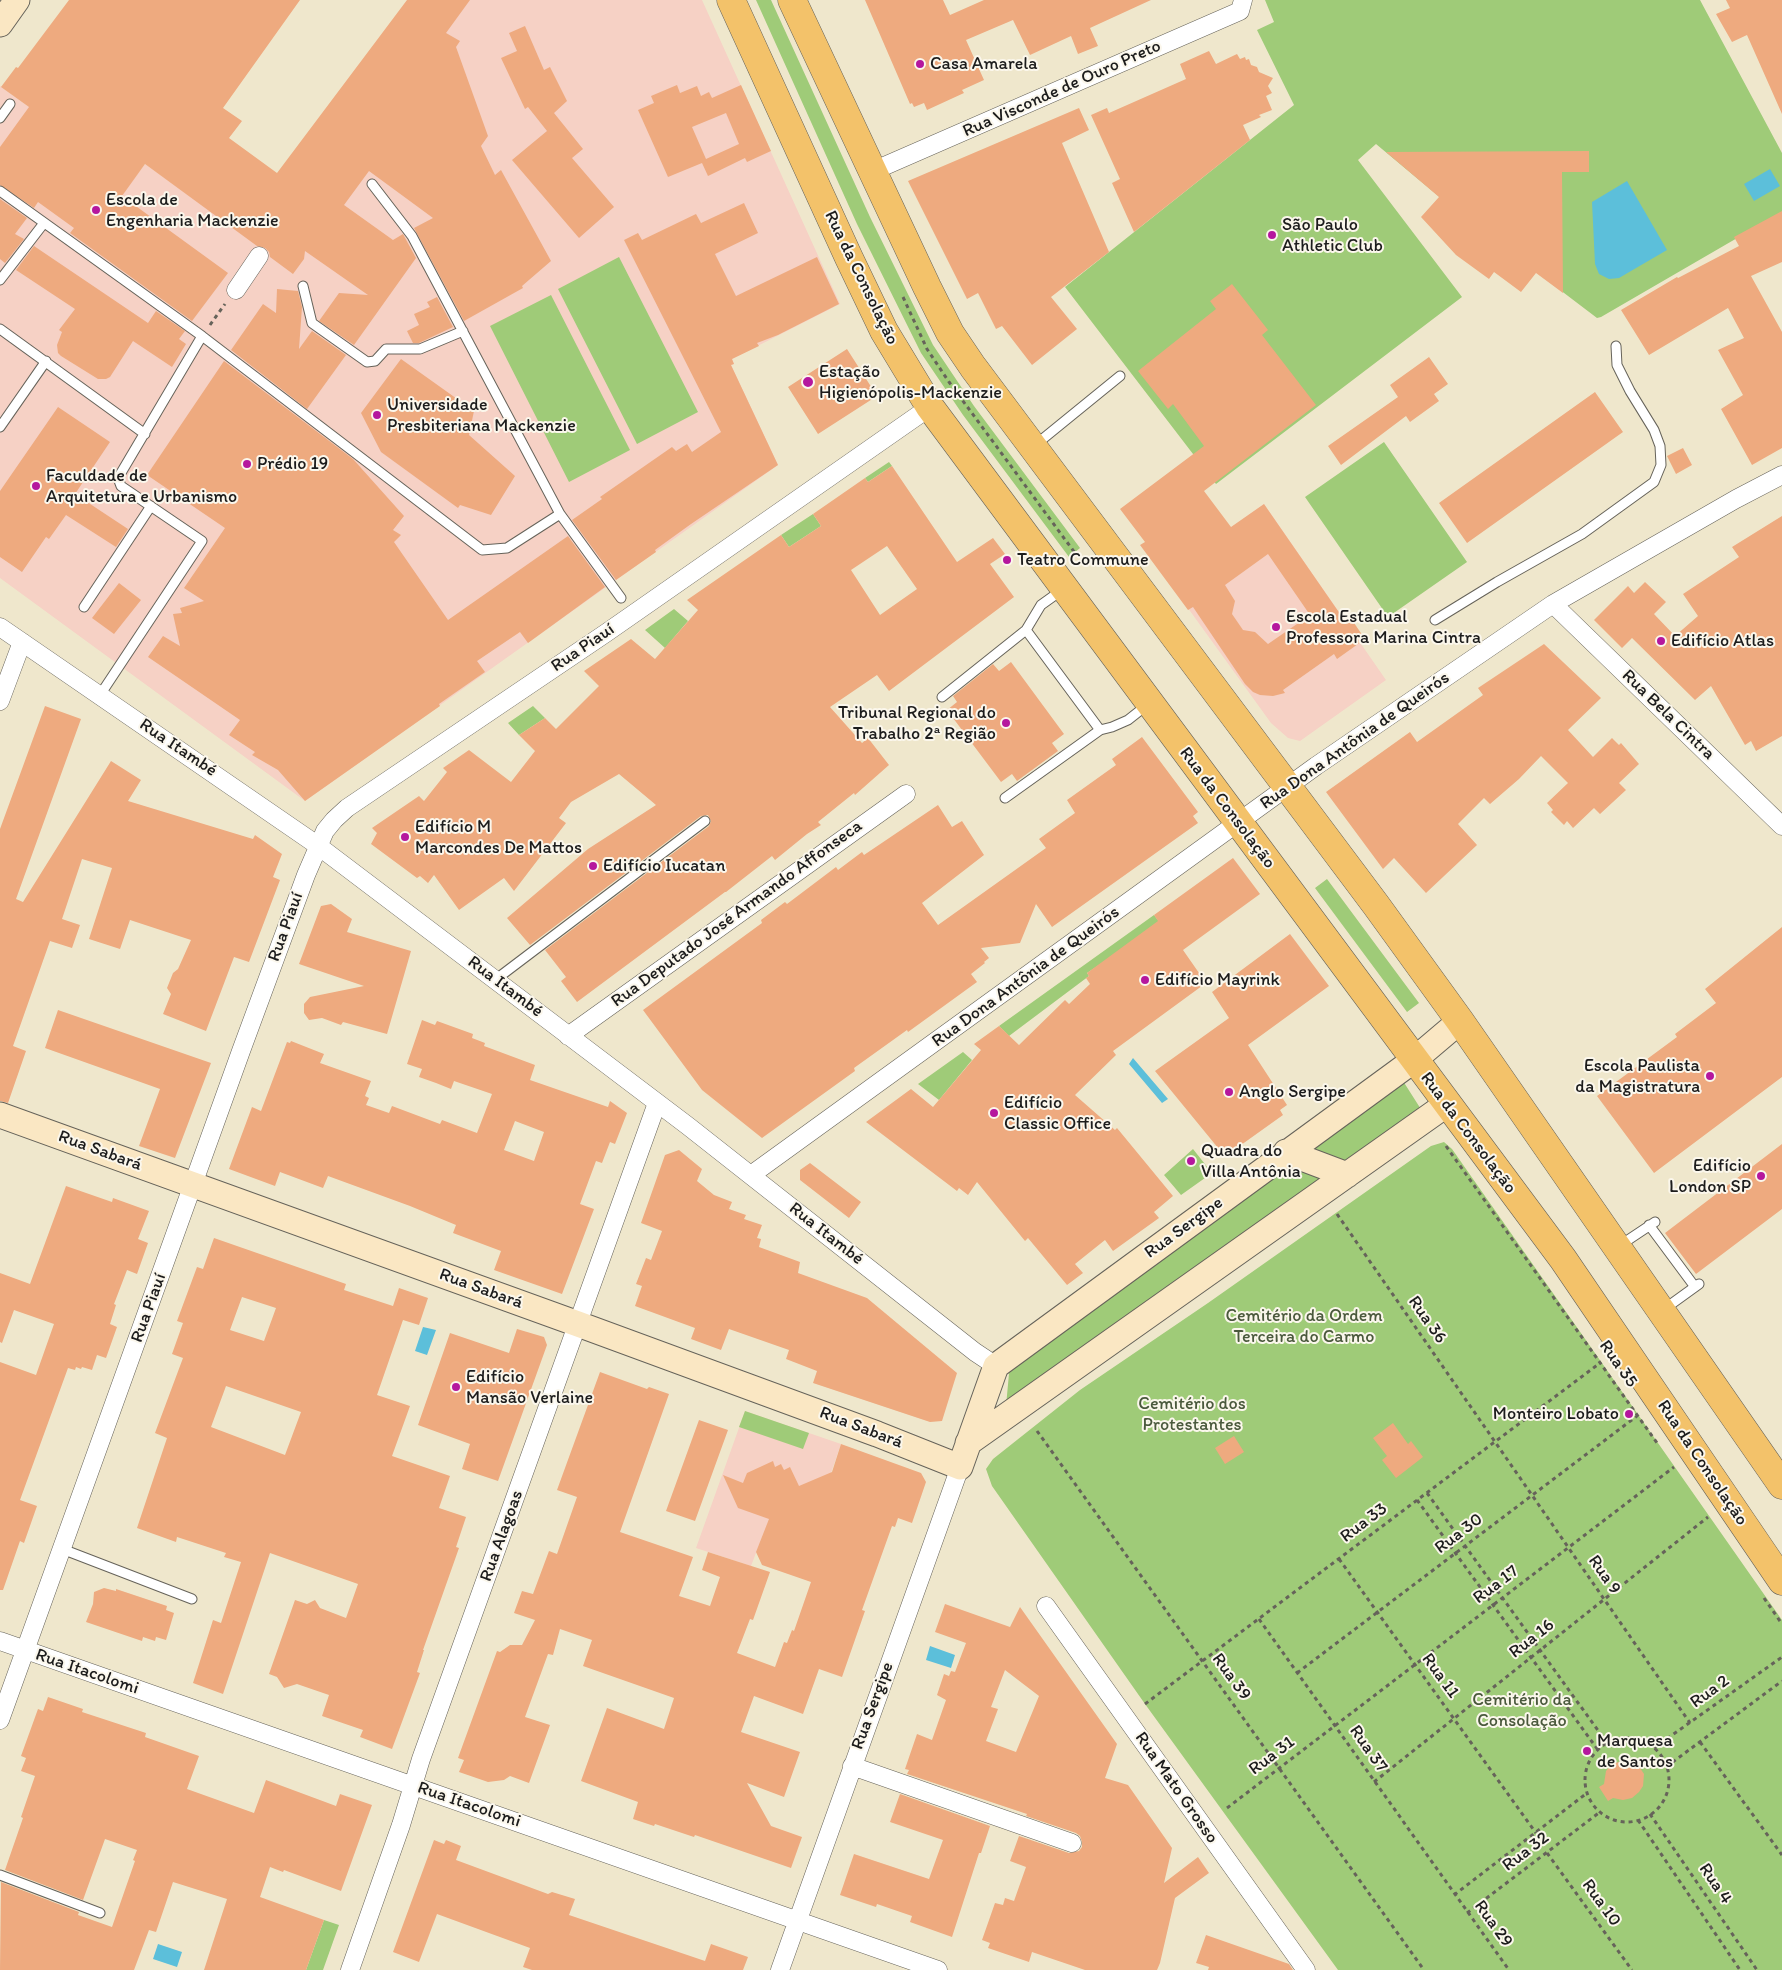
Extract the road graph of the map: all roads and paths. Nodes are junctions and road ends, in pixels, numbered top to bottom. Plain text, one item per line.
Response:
1 (17, 0) edge
2 (731, 0) edge
3 (792, 0) edge
4 (1243, 0) edge
5 (0, 24) edge
6 (10, 104) dead end
7 (0, 118) edge
8 (872, 171) junction
9 (372, 184) dead end
10 (0, 192) edge
11 (44, 223) junction
12 (259, 256) dead end
13 (0, 280) edge
14 (303, 286) dead end
15 (236, 290) joint
16 (0, 329) edge
17 (463, 331) junction
18 (202, 336) junction
19 (1616, 346) dead end
20 (46, 361) junction
21 (1120, 376) dead end
22 (930, 407) junction
23 (0, 426) edge
24 (145, 434) junction
25 (1032, 447) junction
26 (1782, 475) edge
27 (151, 506) junction
28 (560, 514) junction
29 (1065, 588) junction
30 (621, 598) dead end
31 (1553, 604) junction
32 (84, 607) dead end
33 (1435, 620) dead end
34 (0, 626) edge
35 (1026, 630) junction
36 (22, 642) junction
37 (100, 694) junction
38 (942, 697) dead end
39 (0, 701) edge
40 (1149, 704) junction
41 (1100, 730) junction
42 (1287, 787) junction
43 (906, 794) dead end
44 (1005, 798) dead end
45 (705, 821) dead end
46 (1238, 823) junction
47 (1782, 826) edge
48 (317, 845) junction
49 (495, 980) junction
50 (1460, 1021) junction
51 (568, 1036) junction
52 (1414, 1060) junction
53 (657, 1103) junction
54 (1447, 1104) junction
55 (0, 1115) edge
56 (1446, 1146) dead end
57 (1286, 1152) junction
58 (751, 1175) junction
59 (1347, 1175) junction
60 (193, 1184) junction
61 (1337, 1214) dead end
62 (1617, 1248) junction
63 (1661, 1312) junction
64 (578, 1324) junction
65 (1600, 1363) junction
66 (996, 1366) junction
67 (1637, 1416) junction
68 (1037, 1432) dead end
69 (1495, 1442) junction
70 (968, 1443) junction
71 (1658, 1445) dead end
72 (1668, 1460) dead end
73 (960, 1467) junction
74 (1674, 1467) junction
75 (1679, 1474) dead end
76 (1782, 1485) edge
77 (1426, 1493) junction
78 (1532, 1496) junction
79 (1417, 1500) junction
80 (1703, 1510) dead end
81 (1708, 1517) junction
82 (1713, 1525) dead end
83 (1465, 1546) junction
84 (1568, 1547) junction
85 (62, 1549) junction
86 (1456, 1553) junction
87 (1339, 1559) junction
88 (1771, 1587) edge
89 (1502, 1598) junction
90 (192, 1599) dead end
91 (1604, 1599) junction
92 (1493, 1605) junction
93 (1046, 1606) dead end
94 (1378, 1612) junction
95 (1259, 1619) junction
96 (1782, 1624) edge
97 (0, 1641) edge
98 (26, 1650) junction
99 (1540, 1650) junction
100 (1531, 1657) junction
101 (1782, 1657) edge
102 (1203, 1662) junction
103 (1415, 1664) junction
104 (1297, 1674) junction
105 (1782, 1681) edge
106 (1146, 1704) dead end
107 (1454, 1718) junction
108 (0, 1720) edge
109 (1690, 1723) junction
110 (1334, 1726) junction
111 (1700, 1742) junction
112 (1607, 1743) junction
113 (1654, 1748) junction
114 (1598, 1750) junction
115 (852, 1766) junction
116 (1666, 1767) junction
117 (1279, 1768) junction
118 (1374, 1782) junction
119 (414, 1786) junction
120 (1588, 1793) junction
121 (1227, 1808) dead end
122 (1600, 1812) junction
123 (1650, 1814) junction
124 (1638, 1820) junction
125 (1536, 1833) junction
126 (1072, 1843) dead end
127 (1547, 1852) junction
128 (1782, 1855) edge
129 (0, 1875) edge
130 (1454, 1895) junction
131 (100, 1913) dead end
132 (1467, 1913) junction
133 (797, 1920) junction
134 (350, 1970) edge
135 (780, 1970) edge
136 (938, 1970) edge
137 (1306, 1970) edge
138 (1424, 1970) edge
139 (1509, 1970) edge
140 (1632, 1970) edge
141 (1740, 1970) edge
142 (1757, 1970) edge

1 - 5 street
2 - 22 main road, Rua da Consolação
3 - 8 main road
4 - 8 street, Rua Visconde de Ouro Preto
6 - 7 lane
8 - 25 main road
9 - 17 lane
10 - 11 lane
11 - 13 lane
11 - 18 lane
12 - 15 street
14 - 17 lane
15 - 18 path
16 - 20 lane
17 - 28 lane
18 - 24 lane
18 - 28 lane
19 - 33 lane
20 - 23 lane
20 - 24 lane
21 - 25 lane
22 - 29 main road, Rua da Consolação
22 - 48 street, Rua Piauí
24 - 27 lane
25 - 42 main road
26 - 31 street, Rua Dona Antônia de Queirós
27 - 32 lane
27 - 37 lane
28 - 30 lane
29 - 35 lane
29 - 40 main road, Rua da Consolação
31 - 42 street, Rua Dona Antônia de Queirós
31 - 47 street, Rua Bela Cintra
34 - 36 street, Rua Itambé
35 - 38 lane
35 - 41 lane
36 - 37 street, Rua Itambé
36 - 39 street
37 - 48 street, Rua Itambé
40 - 41 lane
40 - 46 main road, Rua da Consolação
41 - 44 lane
42 - 46 street, Rua Dona Antônia de Queirós
42 - 50 main road
43 - 51 street, Rua Deputado José Armando Affonseca
45 - 49 lane
46 - 52 main road, Rua da Consolação
46 - 58 street, Rua Dona Antônia de Queirós
48 - 49 street, Rua Itambé
48 - 60 street, Rua Piauí
49 - 51 street, Rua Itambé
50 - 52 street, Rua Sergipe
50 - 62 main road
51 - 53 street, Rua Itambé
52 - 54 main road, Rua da Consolação
52 - 57 street, Rua Sergipe
53 - 58 street, Rua Itambé
53 - 64 street, Rua Alagoas
54 - 59 street
54 - 88 main road, Rua da Consolação
55 - 60 street, Rua Sabará
56 - 65 path, Rua 35
57 - 59 street
57 - 66 street, Rua Sergipe
58 - 66 street, Rua Itambé
59 - 70 street
60 - 64 street, Rua Sabará
60 - 85 street, Rua Piauí
61 - 69 path, Rua 36
62 - 63 main road
62 - 63 lane
63 - 76 main road
64 - 73 street, Rua Sabará
64 - 119 street, Rua Alagoas
65 - 67 path, Rua 35
65 - 69 path, Rua 33
66 - 70 street, Rua Sergipe
67 - 71 path, Rua 35
67 - 78 path, Rua 30
68 - 102 path, Rua 39
69 - 77 path, Rua 33
69 - 78 path, Rua 9
70 - 73 street, Rua Sergipe
72 - 74 path
73 - 115 street, Rua Sergipe
74 - 75 path
74 - 84 path, Rua 17
77 - 79 path, Rua 33
77 - 83 path
78 - 83 path, Rua 30
78 - 84 path, Rua 9
79 - 86 path
79 - 87 path, Rua 33
80 - 81 path
81 - 82 path
81 - 91 path, Rua 16
83 - 86 path, Rua 30
83 - 89 path
84 - 89 path, Rua 17
84 - 91 path, Rua 9
85 - 90 lane
85 - 98 street, Rua Piauí
86 - 92 path
86 - 94 path, Rua 30
87 - 94 path, Rua 11
87 - 95 path, Rua 33
88 - 96 path
89 - 92 path, Rua 17
89 - 99 path
91 - 99 path, Rua 16
91 - 109 path, Rua 9
92 - 100 path
92 - 103 path, Rua 17
93 - 137 street, Rua Mato Grosso
94 - 103 path, Rua 11
94 - 104 path, Rua 30
95 - 102 path, Rua 33
95 - 104 path, Rua 37
97 - 98 street, Rua Itacolomi
98 - 108 street, Rua Piauí
98 - 119 street, Rua Itacolomi
99 - 100 path, Rua 16
99 - 112 path
100 - 107 path, Rua 16
100 - 114 path
101 - 109 path, Rua 2
102 - 106 path, Rua 33
102 - 117 path, Rua 39
103 - 107 path, Rua 11
103 - 110 path, Rua 17
104 - 110 path, Rua 37
105 - 111 path
107 - 118 path, Rua 16
107 - 125 path, Rua 11
109 - 113 path, Rua 2
110 - 117 path, Rua 31
110 - 118 path, Rua 37
111 - 116 path
111 - 128 path
112 - 113 path
112 - 114 path
113 - 116 path
114 - 120 path
115 - 126 street
115 - 133 street, Rua Sergipe
116 - 123 path
117 - 121 path, Rua 31
117 - 138 path, Rua 39
118 - 130 path, Rua 37
119 - 133 street, Rua Itacolomi
119 - 134 street, Rua Alagoas
120 - 122 path
120 - 125 path
122 - 124 path
122 - 127 path, Rua 32
123 - 124 path
123 - 142 path, Rua 4
124 - 141 path
125 - 130 path
127 - 132 path, Rua 32
127 - 140 path, Rua 10
129 - 131 lane
130 - 132 path, Rua 29
132 - 139 path, Rua 29
133 - 135 street, Rua Sergipe
133 - 136 street, Rua Itacolomi

